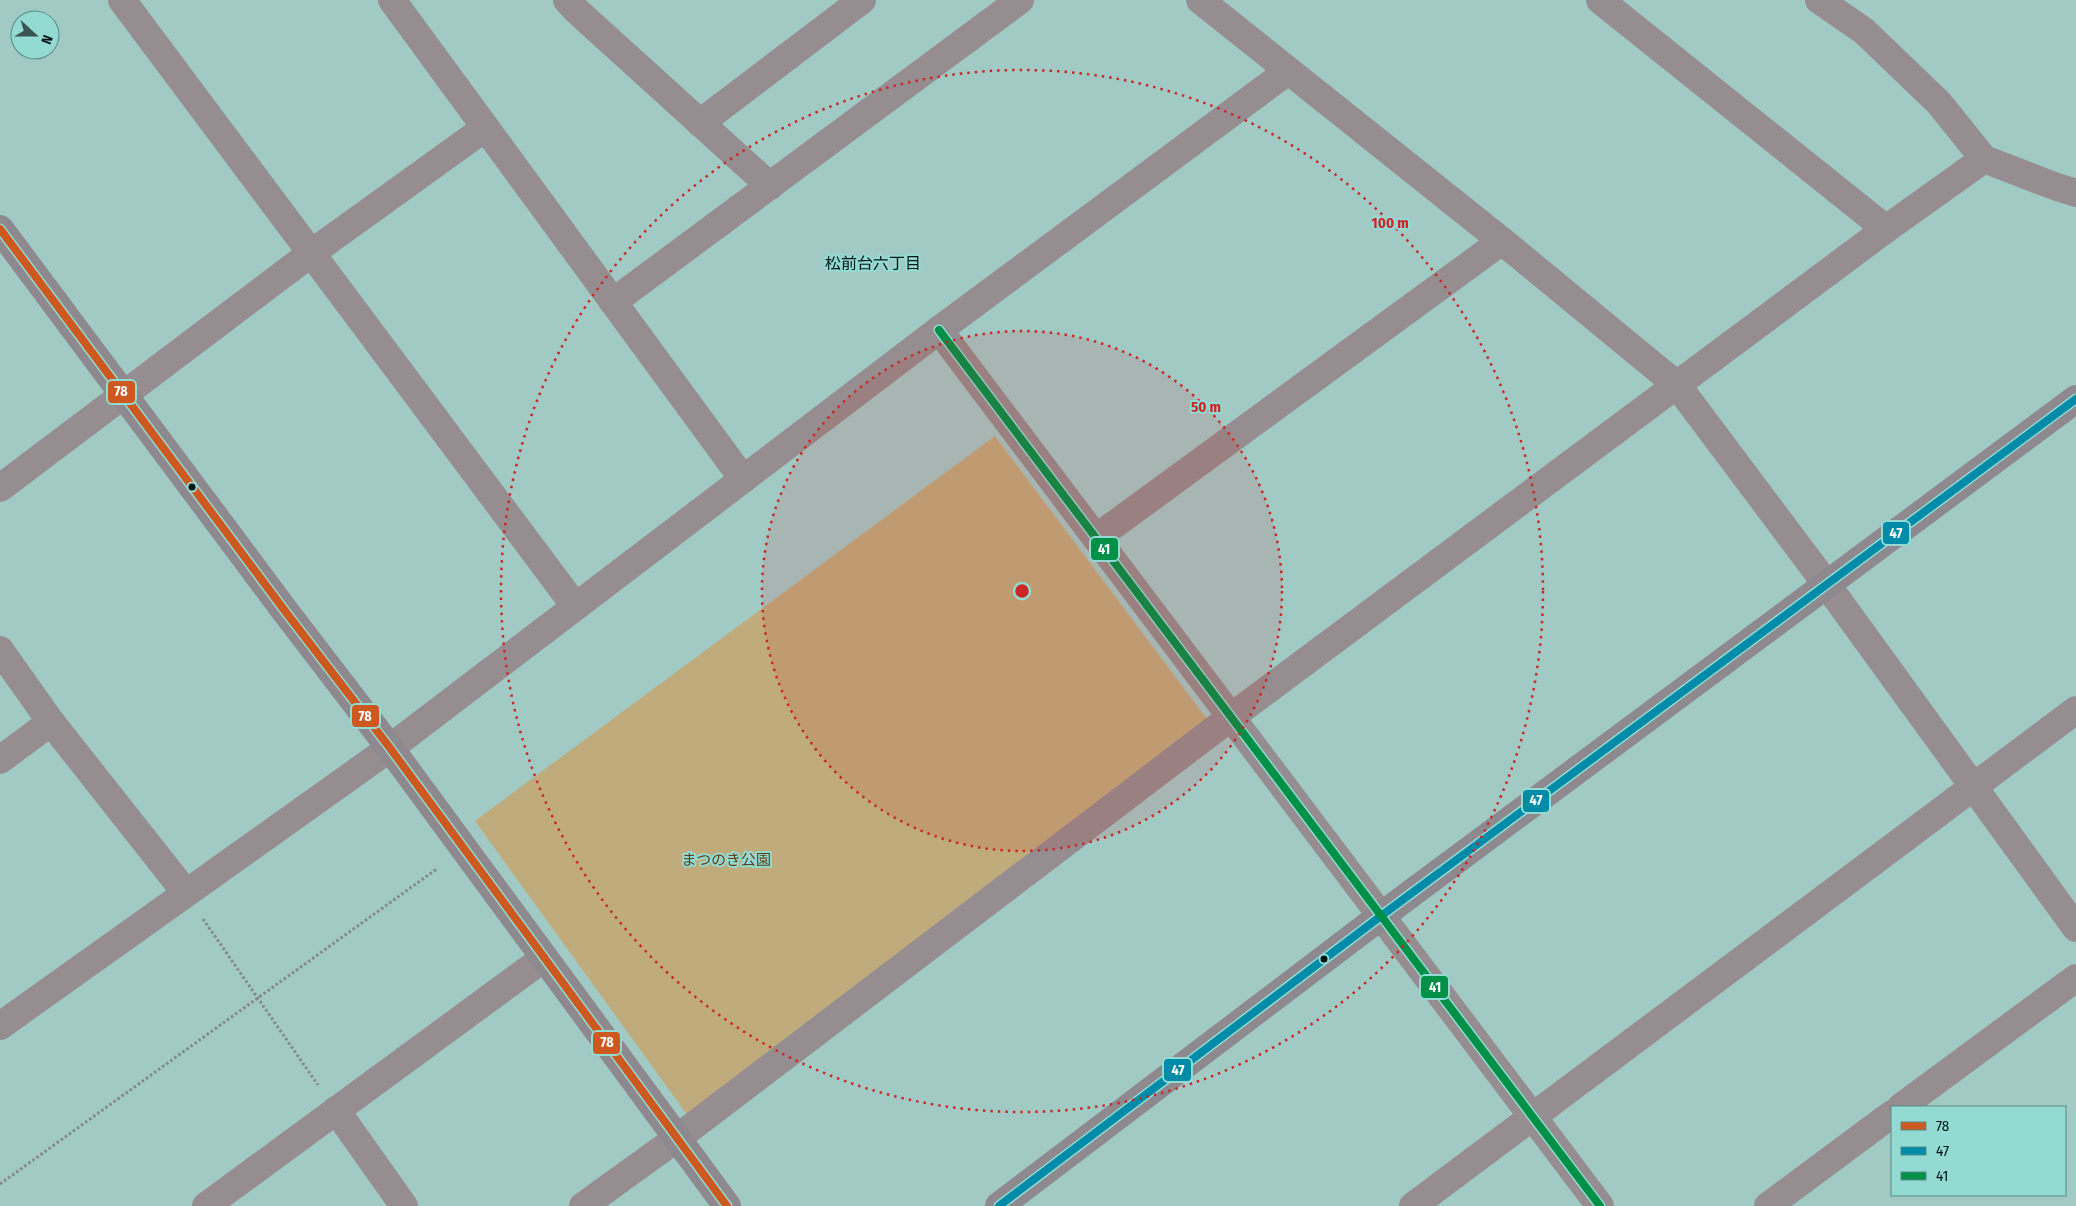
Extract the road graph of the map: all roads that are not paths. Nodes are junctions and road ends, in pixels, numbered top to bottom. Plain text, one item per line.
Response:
1 (122, 0) edge
2 (392, 0) edge
3 (567, 0) edge
4 (862, 0) edge
5 (1020, 0) edge
6 (1200, 0) edge
7 (1600, 0) edge
8 (1819, 0) edge
9 (1288, 71) junction
10 (700, 123) junction
11 (484, 128) junction
12 (1984, 159) junction
13 (770, 186) junction
14 (2076, 193) edge
15 (0, 229) edge
16 (1886, 229) junction
17 (1502, 241) junction
18 (310, 254) junction
19 (613, 302) junction
20 (939, 330) junction
21 (1677, 385) junction
22 (124, 396) junction
23 (2076, 399) edge
24 (744, 479) junction
25 (0, 488) edge
26 (1096, 538) junction
27 (1827, 585) junction
28 (574, 606) junction
29 (0, 650) edge
30 (2076, 710) edge
31 (1231, 717) junction
32 (51, 722) junction
33 (390, 748) junction
34 (0, 760) edge
35 (1973, 787) junction
36 (186, 893) junction
37 (1381, 916) junction
38 (2076, 928) edge
39 (544, 958) junction
40 (2076, 978) edge
41 (0, 1026) edge
42 (1903, 1106) edge
43 (336, 1110) junction
44 (1891, 1115) edge
45 (1532, 1116) junction
46 (676, 1139) junction
47 (206, 1206) edge
48 (404, 1206) edge
49 (583, 1206) edge
50 (727, 1206) edge
51 (999, 1206) edge
52 (1413, 1206) edge
53 (1600, 1206) edge
54 (1768, 1206) edge

1 - 18 street
2 - 11 street
3 - 10 street
4 - 10 street
5 - 13 street
6 - 9 street
7 - 16 street
8 - 12 street
9 - 17 street
9 - 20 street
10 - 13 street
11 - 18 street
11 - 19 street
12 - 14 street
12 - 16 street
13 - 19 street
15 - 22 street
16 - 21 street
17 - 21 street
17 - 26 street
18 - 22 street
18 - 28 street
19 - 24 street
20 - 24 street
20 - 26 street
21 - 27 street
21 - 31 street
22 - 25 street
22 - 33 street
23 - 27 street
24 - 28 street
26 - 31 street
27 - 35 street
27 - 37 street
28 - 33 street
29 - 32 street
30 - 35 street
31 - 37 street
31 - 46 street
32 - 34 street
32 - 36 street
33 - 36 street
33 - 39 street
35 - 38 street
35 - 45 street
36 - 41 street
37 - 45 street
37 - 51 street
39 - 43 street
39 - 46 street
40 - 42 street
43 - 47 street
43 - 48 street
44 - 54 street
45 - 52 street
45 - 53 street
46 - 49 street
46 - 50 street

